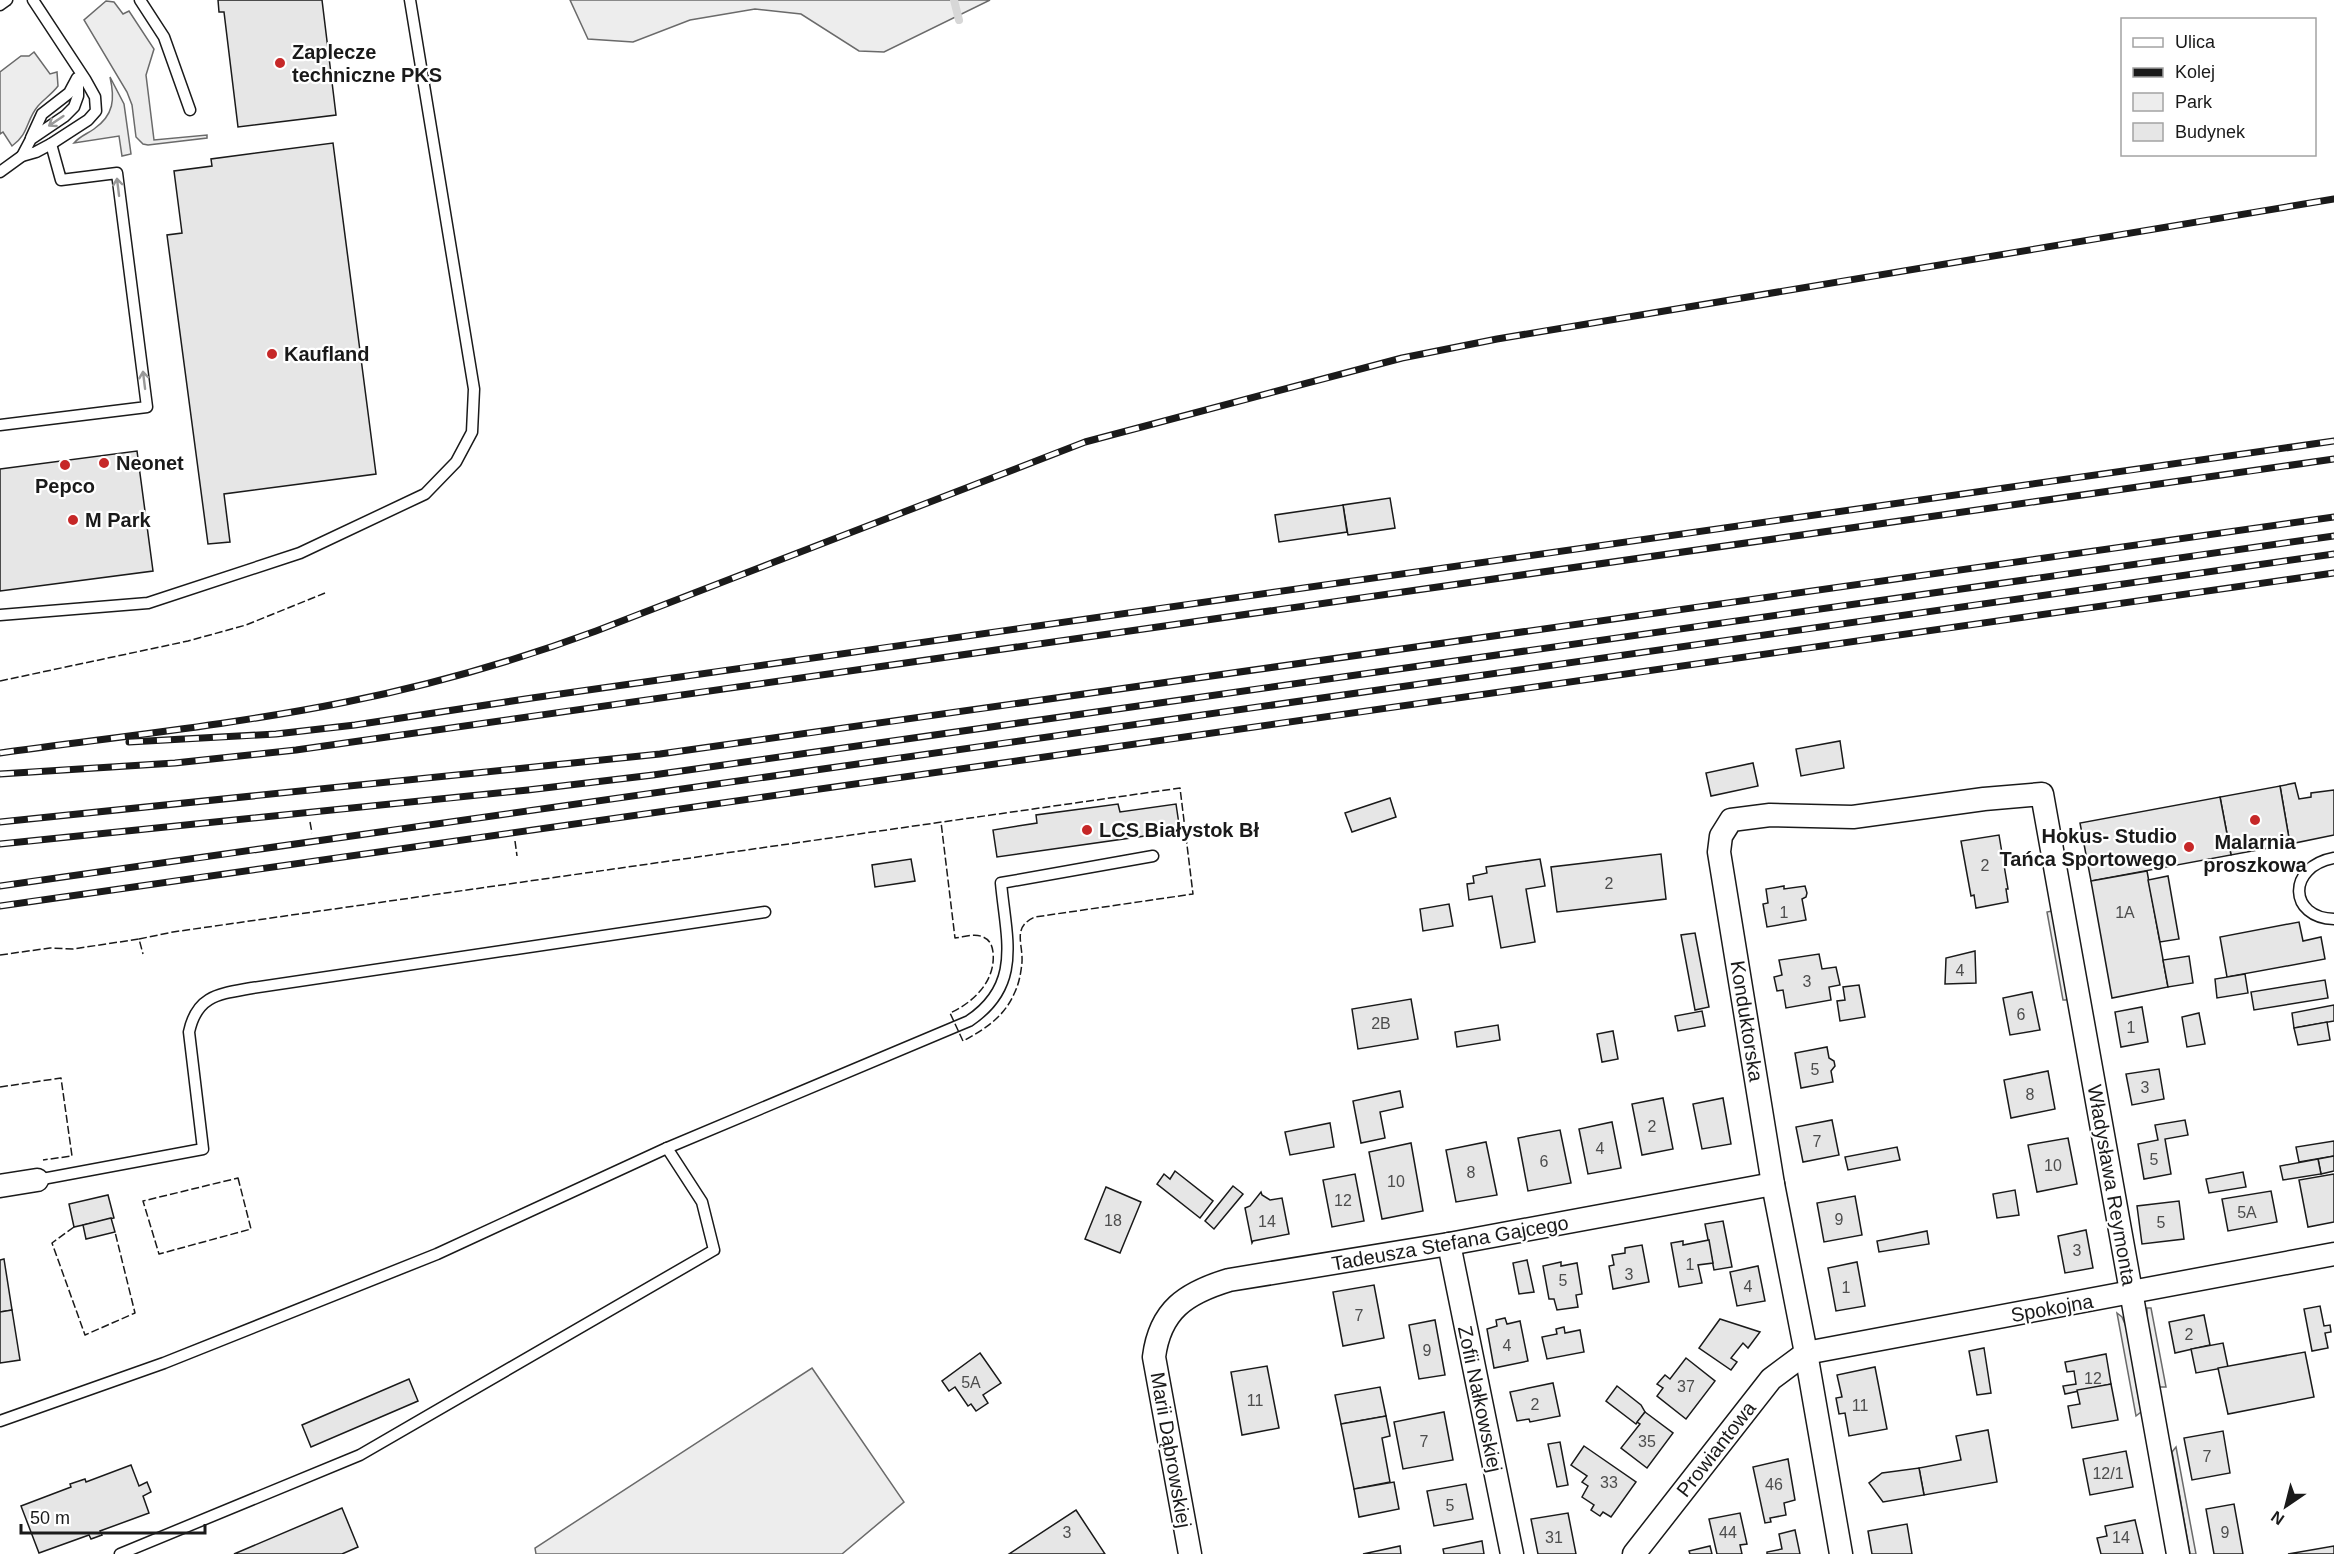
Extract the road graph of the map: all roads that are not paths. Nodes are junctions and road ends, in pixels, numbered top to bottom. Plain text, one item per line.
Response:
1 (7, 0) edge
2 (33, 0) edge
3 (140, 0) edge
4 (410, 0) edge
5 (0, 5) edge
6 (74, 63) junction
7 (190, 110) dead end
8 (51, 144) junction
9 (22, 156) junction
10 (0, 172) edge
11 (0, 425) edge
12 (0, 615) edge
13 (2046, 816) joint
14 (1153, 856) dead end
15 (2334, 858) edge
16 (765, 912) dead end
17 (2334, 919) edge
18 (667, 1148) junction
19 (37, 1180) joint
20 (1773, 1184) junction
21 (0, 1186) edge
22 (1449, 1244) junction
23 (2334, 1254) edge
24 (2131, 1293) junction
25 (1155, 1346) joint
26 (1806, 1353) junction
27 (0, 1421) edge
28 (120, 1554) edge
29 (1190, 1554) edge
30 (1512, 1554) edge
31 (1634, 1554) edge
32 (1841, 1554) edge
33 (2178, 1554) edge

1 - 5 lane
2 - 6 lane
3 - 7 lane
4 - 12 lane
6 - 8 lane
6 -> 9 lane
8 - 9 lane
11 -> 8 lane
9 - 10 lane
13 - 20 street, Konduktorska
13 - 24 street, Władysława Reymonta
14 - 18 lane
15 - 17 lane
16 - 19 lane
18 - 27 lane
18 - 28 lane
19 - 21 street
20 - 22 street, Tadeusza Stefana Gajcego
20 - 26 street, Konduktorska
22 - 25 street, Tadeusza Stefana Gajcego
22 - 30 street, Zofii Nałkowskiej
23 - 24 street, Spokojna
24 - 26 street, Spokojna
24 - 33 street, Władysława Reymonta
25 - 29 street, Marii Dąbrowskiej
26 - 31 street, Prowiantowa
26 - 32 street, Konduktorska

